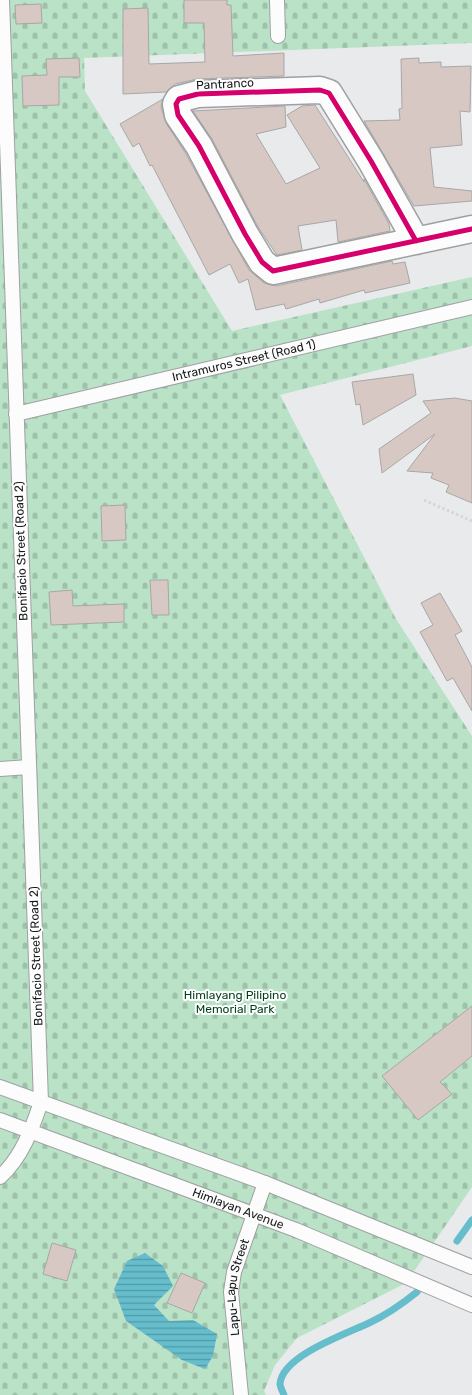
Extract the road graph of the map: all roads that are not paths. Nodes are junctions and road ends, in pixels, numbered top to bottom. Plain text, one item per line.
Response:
1 (2, 0) edge
2 (277, 0) edge
3 (278, 36) dead end
4 (5, 212) edge
5 (472, 228) edge
6 (416, 241) junction
7 (472, 307) edge
8 (16, 414) junction
9 (29, 767) junction
10 (0, 769) edge
11 (0, 1087) edge
12 (41, 1102) junction
13 (0, 1120) edge
14 (31, 1130) junction
15 (0, 1178) edge
16 (265, 1183) junction
17 (254, 1214) junction
18 (472, 1267) edge
19 (472, 1305) edge
20 (241, 1395) edge

1 - 4 lane, Bonifacio Street (Road 2)
2 - 3 lane
4 - 8 lane, Bonifacio Street (Road 2)
5 - 6 street, Pantranco
6 - 6 street, Pantranco
7 - 8 lane, Intramuros Street (Road 1)
8 - 9 lane, Bonifacio Street (Road 2)
9 - 10 lane
9 - 12 lane, Bonifacio Street (Road 2)
11 - 12 lane
12 - 14 lane
12 - 16 lane
13 - 14 lane, Himlayan Avenue
14 - 15 lane
14 - 17 lane, Himlayan Avenue
16 - 17 lane, Lapu-Lapu Street
16 - 18 lane
17 - 19 lane, Himlayan Avenue
17 - 20 lane, Lapu-Lapu Street

